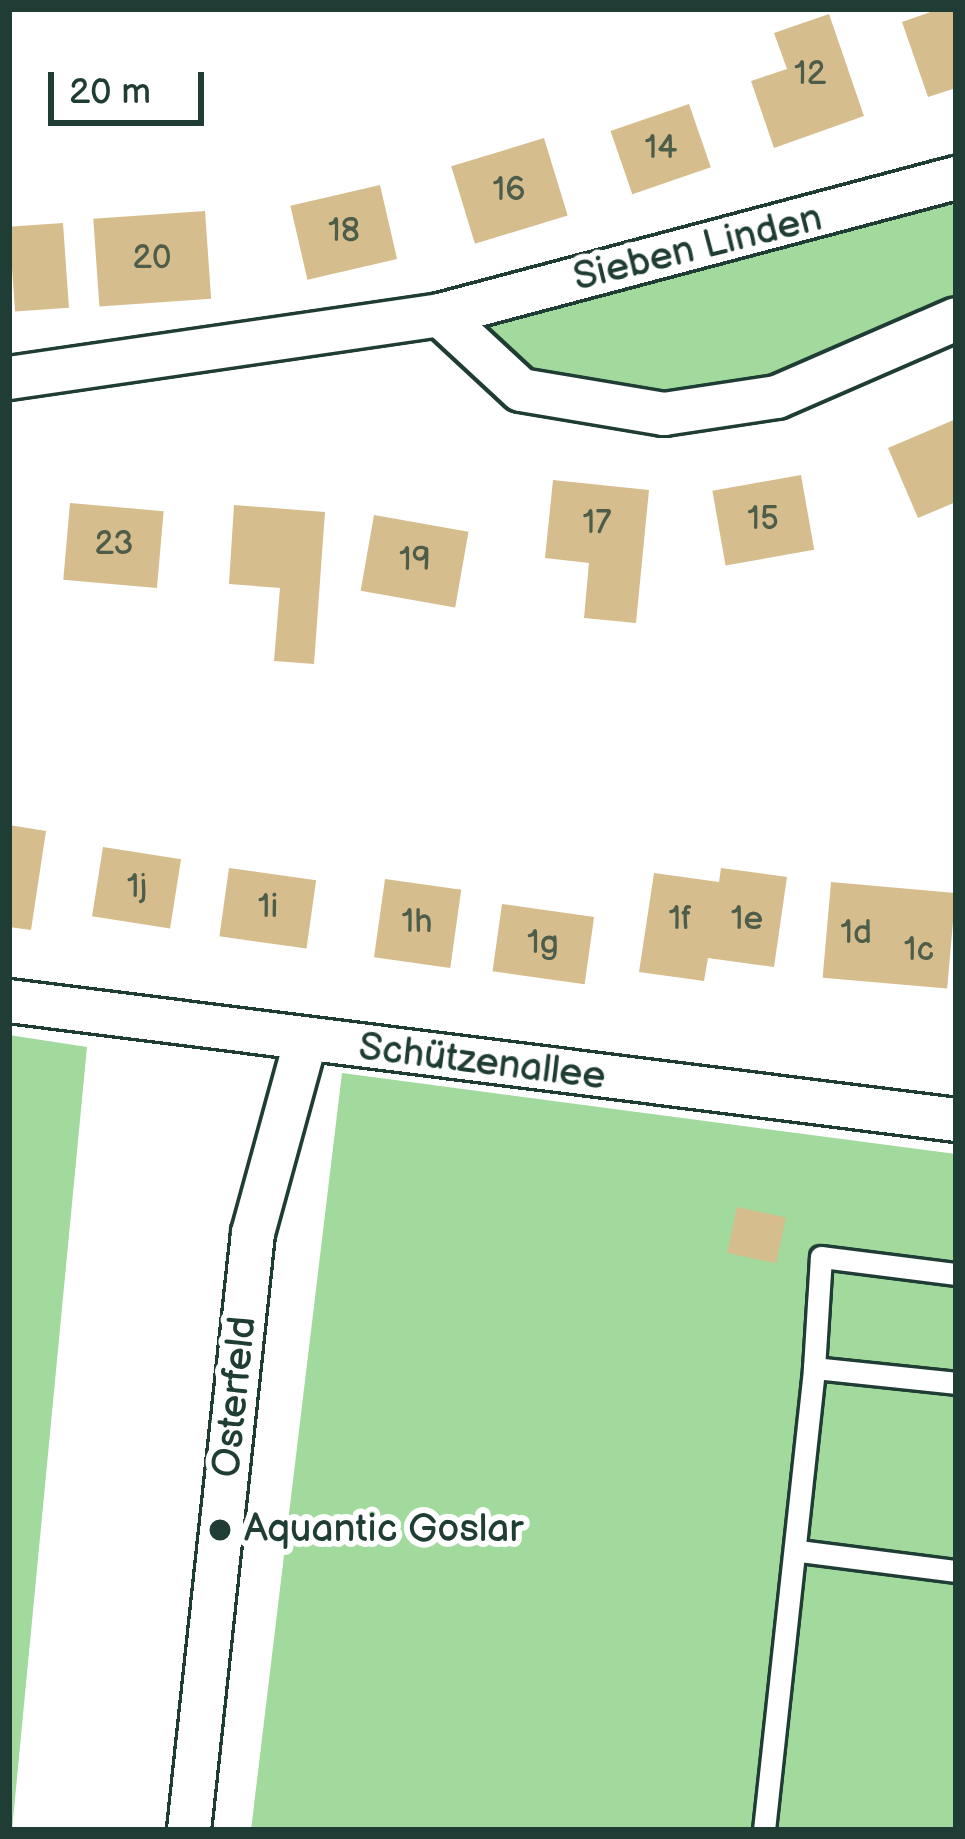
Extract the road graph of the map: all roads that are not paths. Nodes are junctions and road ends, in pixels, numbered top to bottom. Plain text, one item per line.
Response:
1 (956, 178) edge
2 (440, 315) junction
3 (956, 319) edge
4 (9, 378) edge
5 (9, 1001) edge
6 (305, 1042) junction
7 (956, 1120) edge
8 (956, 1274) edge
9 (814, 1368) junction
10 (956, 1384) edge
11 (799, 1551) junction
12 (956, 1571) edge
13 (189, 1830) edge
14 (764, 1830) edge

1 - 2 street, Sieben Linden
2 - 3 street
2 - 4 street, Sieben Linden
5 - 6 street, Schützenallee
6 - 7 street, Schützenallee
6 - 13 street, Osterfeld
8 - 9 lane
9 - 10 lane
9 - 11 lane
11 - 12 lane
11 - 14 lane

